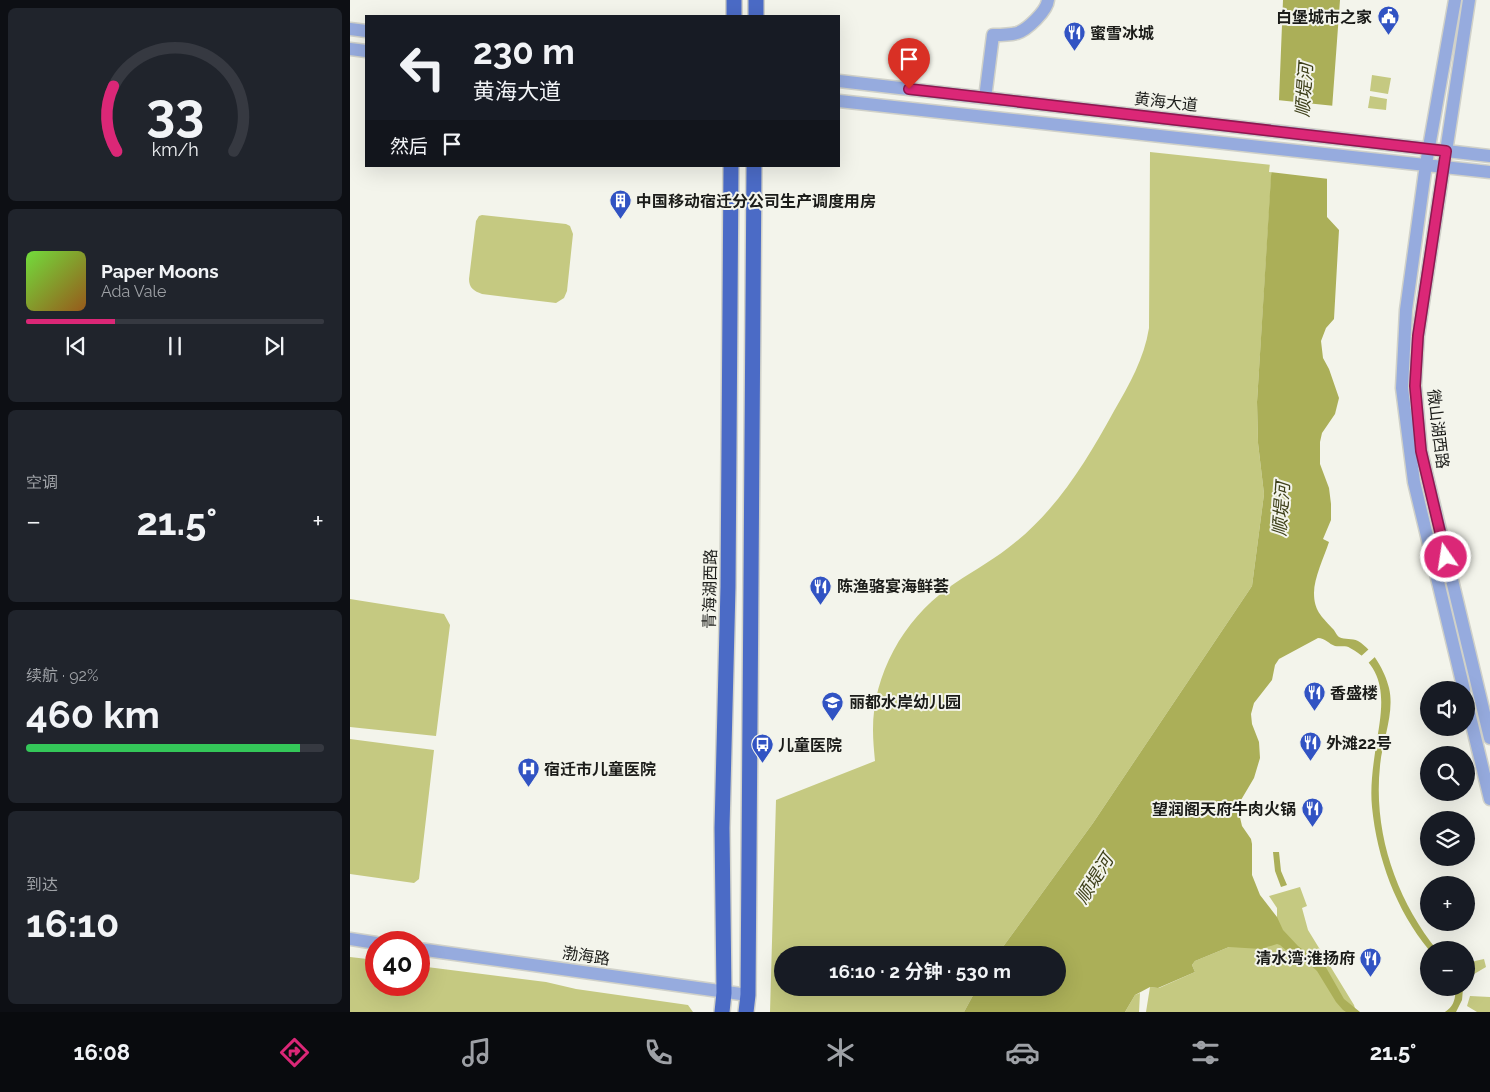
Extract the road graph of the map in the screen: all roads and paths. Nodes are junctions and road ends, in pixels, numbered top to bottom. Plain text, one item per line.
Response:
1 (734, 0) edge
2 (756, 0) edge
3 (1048, 0) edge
4 (1455, 0) edge
5 (1469, 0) edge
6 (734, 15) edge
7 (756, 15) edge
8 (350, 29) edge
9 (365, 31) edge
10 (350, 49) edge
11 (365, 51) edge
12 (840, 81) edge
13 (985, 98) junction
14 (840, 101) edge
15 (1428, 148) junction
16 (1446, 151) junction
17 (1490, 156) edge
18 (1426, 164) junction
19 (1444, 166) junction
20 (731, 167) edge
21 (754, 167) edge
22 (1490, 172) edge
23 (1462, 681) edge
24 (1475, 736) edge
25 (1490, 738) edge
26 (1490, 799) edge
27 (350, 939) edge
28 (365, 941) edge
29 (430, 951) edge
30 (724, 993) junction
31 (748, 995) junction
32 (722, 1012) edge
33 (746, 1012) edge

1 - 6 main road
2 - 7 main road
3 - 13 street
4 - 15 street, 微山湖西路
5 - 16 street, 微山湖西路
8 - 9 street
10 - 11 street
12 - 13 street, 黄海大道
13 - 15 street, 黄海大道
14 - 18 street, 黄海大道
15 - 16 street, 黄海大道
15 - 18 street, 微山湖西路
16 - 17 street, 黄海大道
16 - 19 street, 微山湖西路
18 - 19 street, 黄海大道
18 - 23 street, 微山湖西路
19 - 22 street, 黄海大道
19 - 25 street, 微山湖西路
20 - 30 main road, 青海湖西路
21 - 31 main road
24 - 26 street
27 - 28 street
29 - 30 street, 渤海路
30 - 31 street, 渤海路
30 - 32 main road, 青海湖西路
31 - 33 main road

